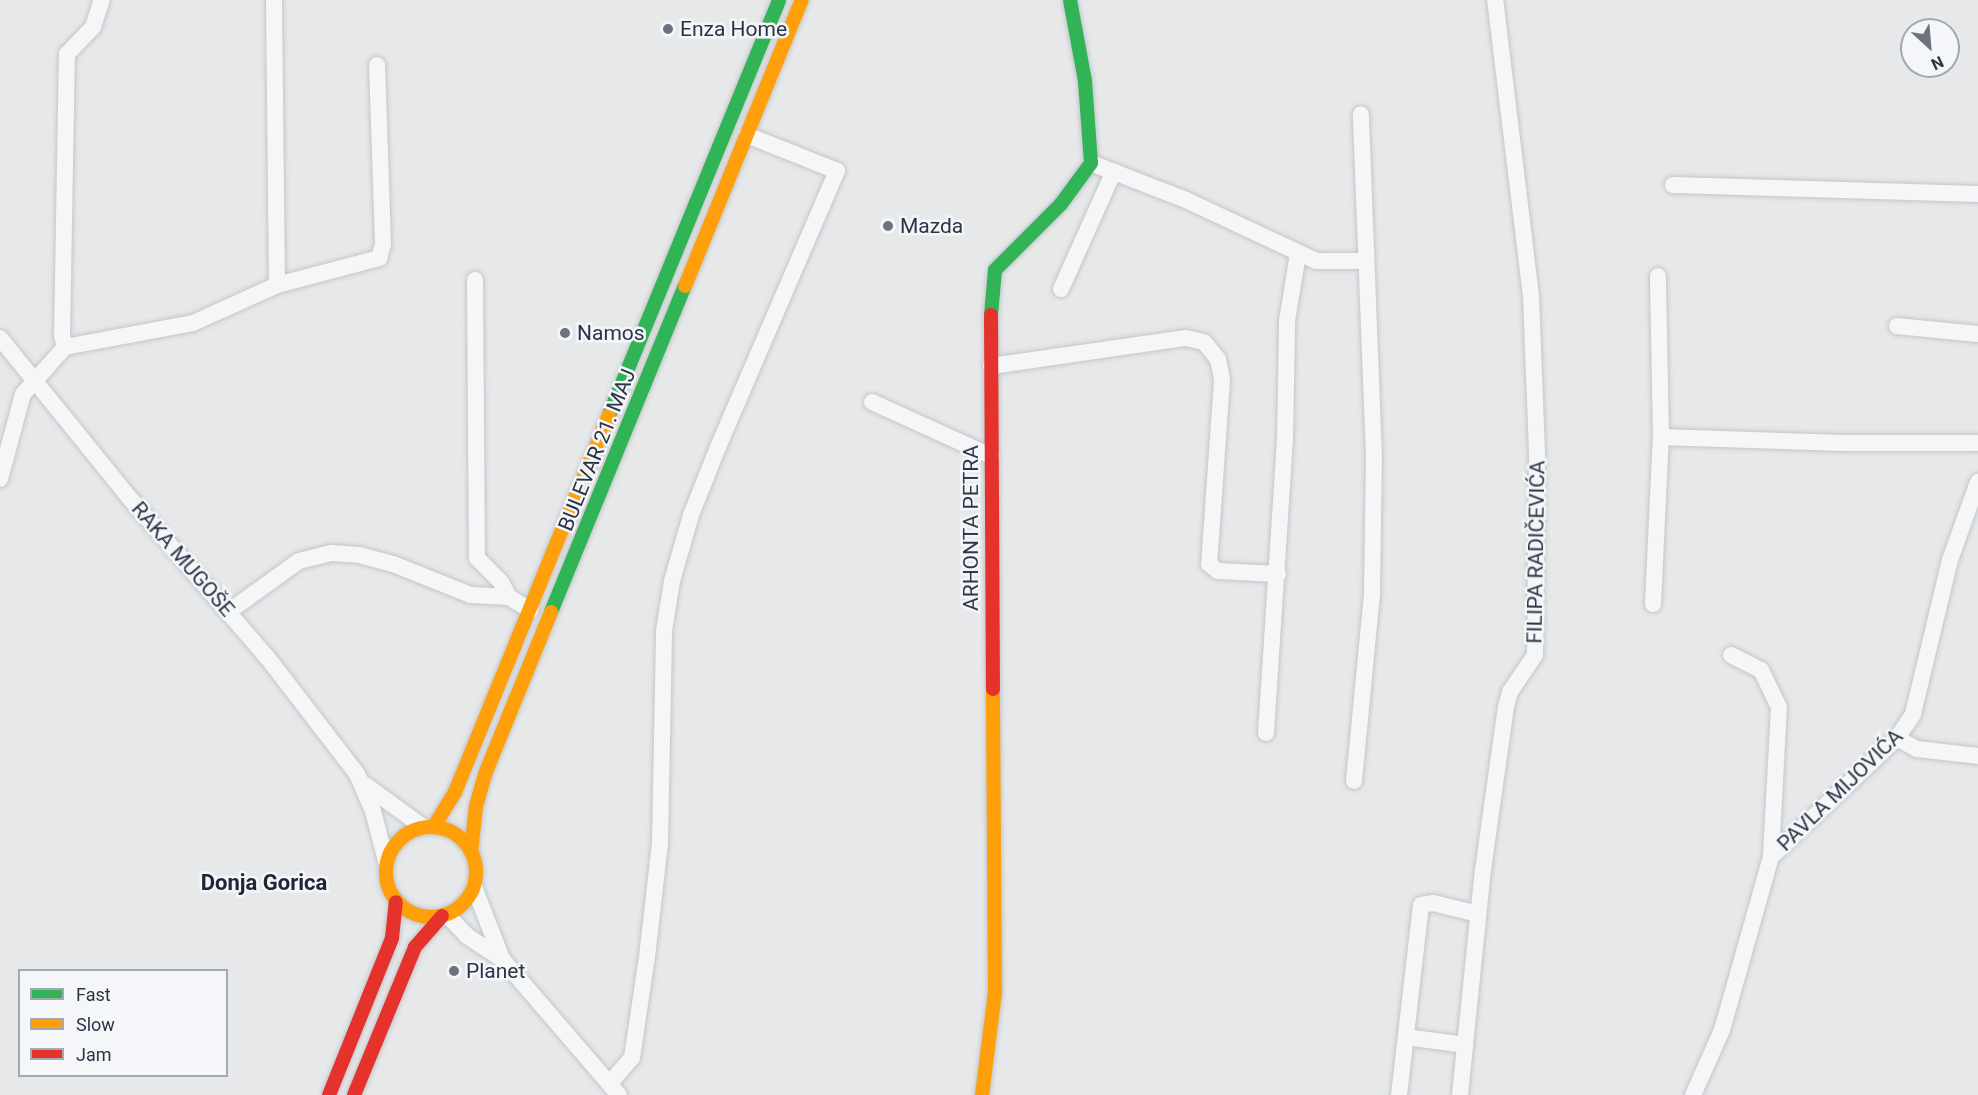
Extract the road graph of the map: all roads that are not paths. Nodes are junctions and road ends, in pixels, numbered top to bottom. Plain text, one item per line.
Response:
1 (102, 0) edge
2 (274, 0) edge
3 (779, 0) edge
4 (802, 0) edge
5 (1070, 0) edge
6 (1495, 0) edge
7 (378, 65) dead end
8 (1361, 114) dead end
9 (747, 135) junction
10 (1092, 163) junction
11 (1114, 171) junction
12 (1673, 185) dead end
13 (1978, 194) edge
14 (1298, 254) junction
15 (1365, 261) junction
16 (1658, 276) dead end
17 (475, 280) dead end
18 (277, 285) junction
19 (1061, 289) dead end
20 (1897, 326) dead end
21 (1978, 334) edge
22 (0, 338) edge
23 (65, 347) junction
24 (991, 366) junction
25 (33, 381) junction
26 (872, 402) dead end
27 (1660, 436) junction
28 (1978, 443) edge
29 (992, 456) junction
30 (0, 479) edge
31 (1978, 482) edge
32 (1278, 574) junction
33 (509, 597) junction
34 (1653, 604) dead end
35 (530, 610) junction
36 (228, 612) junction
37 (1731, 655) dead end
38 (1266, 733) dead end
39 (1897, 738) junction
40 (1978, 756) edge
41 (1354, 781) dead end
42 (363, 783) junction
43 (428, 827) junction
44 (471, 852) junction
45 (1772, 857) junction
46 (386, 861) junction
47 (474, 887) junction
48 (396, 902) junction
49 (1478, 914) junction
50 (444, 915) junction
51 (502, 959) junction
52 (1406, 1037) junction
53 (1466, 1045) junction
54 (615, 1089) edge
55 (329, 1095) edge
56 (354, 1095) edge
57 (982, 1095) edge
58 (1399, 1095) edge
59 (1460, 1095) edge
60 (1693, 1095) edge

1 - 23 street
2 - 18 street
3 - 35 main road, BULEVAR 21. MAJ
4 - 9 main road, BULEVAR 21. MAJ
5 - 10 main road
6 - 49 street, FILIPA RADIČEVIĆA
7 - 18 street
8 - 15 street
9 - 44 main road, BULEVAR 21. MAJ
9 - 54 street
10 - 11 street
10 - 24 main road, ARHONTA PETRA
11 - 14 street
11 - 19 street
12 - 13 street
14 - 15 street
14 - 32 street
15 - 41 street
16 - 27 street
17 - 33 street
18 - 23 street
20 - 21 street
22 - 25 street, RAKA MUGOŠE
23 - 25 street
24 - 29 main road, ARHONTA PETRA
24 - 32 street
25 - 30 street
25 - 36 street, RAKA MUGOŠE
26 - 29 street
27 - 28 street
27 - 34 street
29 - 57 main road, ARHONTA PETRA
31 - 39 street, PAVLA MIJOVIĆA
32 - 38 street
33 - 35 street
33 - 36 street
35 - 43 main road, BULEVAR 21. MAJ
36 - 42 street, RAKA MUGOŠE
37 - 45 street
39 - 40 street
39 - 45 street, PAVLA MIJOVIĆA
42 - 43 street, RAKA MUGOŠE
42 - 46 street, RAKA MUGOŠE
43 - 44 main road
43 - 46 main road, BULEVAR 21. MAJ
44 - 47 main road, BULEVAR 21. MAJ
45 - 60 street, PAVLA MIJOVIĆA
46 - 48 main road
47 - 50 main road
47 - 51 street
48 - 50 main road
48 - 55 main road
49 - 52 street
49 - 53 street, FILIPA RADIČEVIĆA
50 - 51 street
50 - 56 main road
51 - 54 street
52 - 53 street
52 - 58 street
53 - 59 street, FILIPA RADIČEVIĆA

